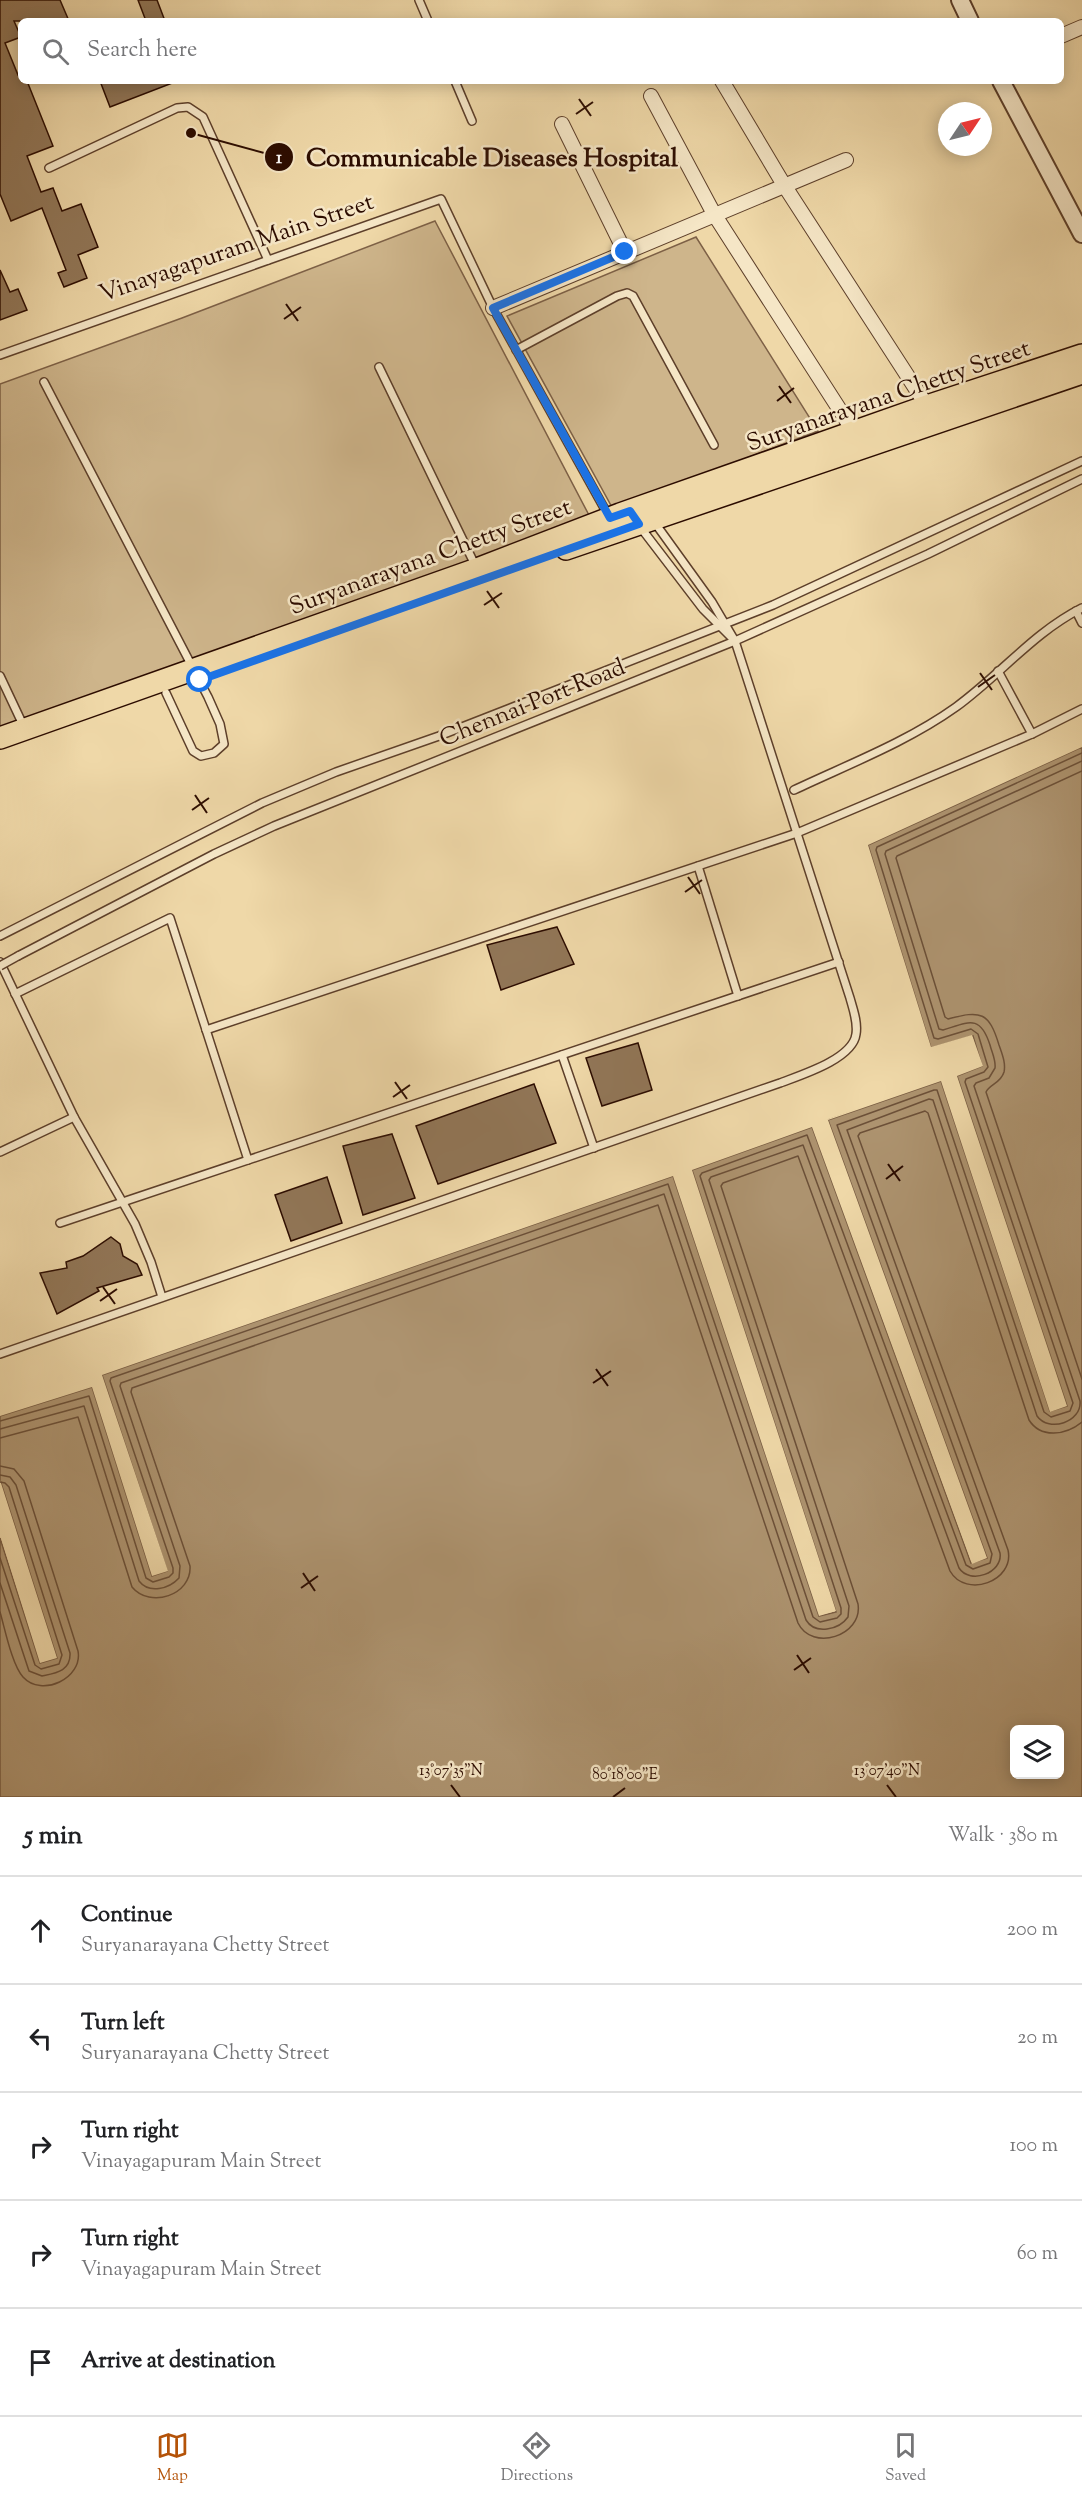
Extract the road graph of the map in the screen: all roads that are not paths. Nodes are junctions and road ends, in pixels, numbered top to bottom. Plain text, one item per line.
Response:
1 (418, 0) edge
2 (960, 0) edge
3 (427, 18) edge
4 (969, 18) edge
5 (1082, 27) edge
6 (1064, 35) edge
7 (455, 84) edge
8 (724, 84) edge
9 (1003, 84) edge
10 (651, 96) dead end
11 (472, 121) dead end
12 (562, 124) dead end
13 (846, 160) dead end
14 (49, 168) dead end
15 (784, 185) junction
16 (714, 214) junction
17 (1082, 234) edge
18 (625, 252) junction
19 (268, 260) junction
20 (493, 308) junction
21 (516, 350) junction
22 (0, 355) edge
23 (1082, 355) edge
24 (379, 367) dead end
25 (1082, 373) edge
26 (44, 382) dead end
27 (927, 406) junction
28 (854, 432) junction
29 (714, 445) dead end
30 (1082, 461) edge
31 (1082, 479) edge
32 (635, 516) junction
33 (477, 569) junction
34 (1079, 609) edge
35 (1082, 623) edge
36 (727, 624) junction
37 (718, 627) junction
38 (735, 641) junction
39 (998, 671) junction
40 (197, 675) junction
41 (0, 676) edge
42 (165, 693) junction
43 (1082, 709) edge
44 (25, 729) junction
45 (1032, 734) junction
46 (0, 738) edge
47 (0, 752) edge
48 (794, 790) dead end
49 (797, 833) junction
50 (698, 866) junction
51 (3, 934) edge
52 (839, 962) junction
53 (0, 964) edge
54 (15, 994) junction
55 (738, 996) junction
56 (206, 1030) junction
57 (562, 1055) junction
58 (74, 1117) junction
59 (594, 1148) junction
60 (0, 1152) edge
61 (248, 1160) junction
62 (123, 1202) junction
63 (60, 1223) dead end
64 (162, 1297) junction
65 (0, 1354) edge

1 - 3 lane
2 - 4 street
5 - 6 street
7 - 11 lane
8 - 15 street
9 - 17 street
10 - 16 street
12 - 18 street
13 - 15 street
14 - 19 lane
15 - 16 street
15 - 27 street
16 - 18 street
16 - 28 street
18 - 20 street
19 - 20 lane, Vinayagapuram Main Street
19 - 22 lane, Vinayagapuram Main Street
20 - 21 lane, Vinayagapuram Main Street
21 - 29 lane
21 - 32 lane, Vinayagapuram Main Street
23 - 27 main road, Suryanarayana Chetty Street
24 - 33 lane
25 - 32 main road, Suryanarayana Chetty Street
26 - 40 lane
27 - 28 main road, Suryanarayana Chetty Street
28 - 32 main road, Suryanarayana Chetty Street
30 - 36 lane, Chennai Port Road
31 - 38 lane, Chennai Port Road
32 - 33 main road, Suryanarayana Chetty Street
32 - 36 lane
32 - 37 lane
32 - 40 main road, Suryanarayana Chetty Street
33 - 40 main road, Suryanarayana Chetty Street
34 - 35 lane
34 - 39 lane
36 - 37 lane, Chennai Port Road
36 - 38 lane
37 - 38 lane
37 - 51 lane, Chennai Port Road
38 - 49 lane
38 - 53 lane, Chennai Port Road, bridge
39 - 45 lane
39 - 48 lane
40 - 42 main road, Suryanarayana Chetty Street
40 - 42 lane
40 - 44 main road, Suryanarayana Chetty Street
41 - 44 lane
42 - 47 main road, Suryanarayana Chetty Street
43 - 45 lane
44 - 46 main road, Suryanarayana Chetty Street
45 - 49 lane
49 - 50 lane
49 - 52 lane
50 - 55 lane
50 - 56 lane
52 - 55 lane
52 - 59 lane
53 - 54 lane
54 - 56 lane
54 - 58 lane
55 - 57 lane
56 - 61 lane
57 - 59 lane
57 - 61 lane
58 - 60 lane
58 - 62 lane
59 - 64 lane
61 - 62 lane
62 - 63 lane
62 - 64 lane
64 - 65 lane

